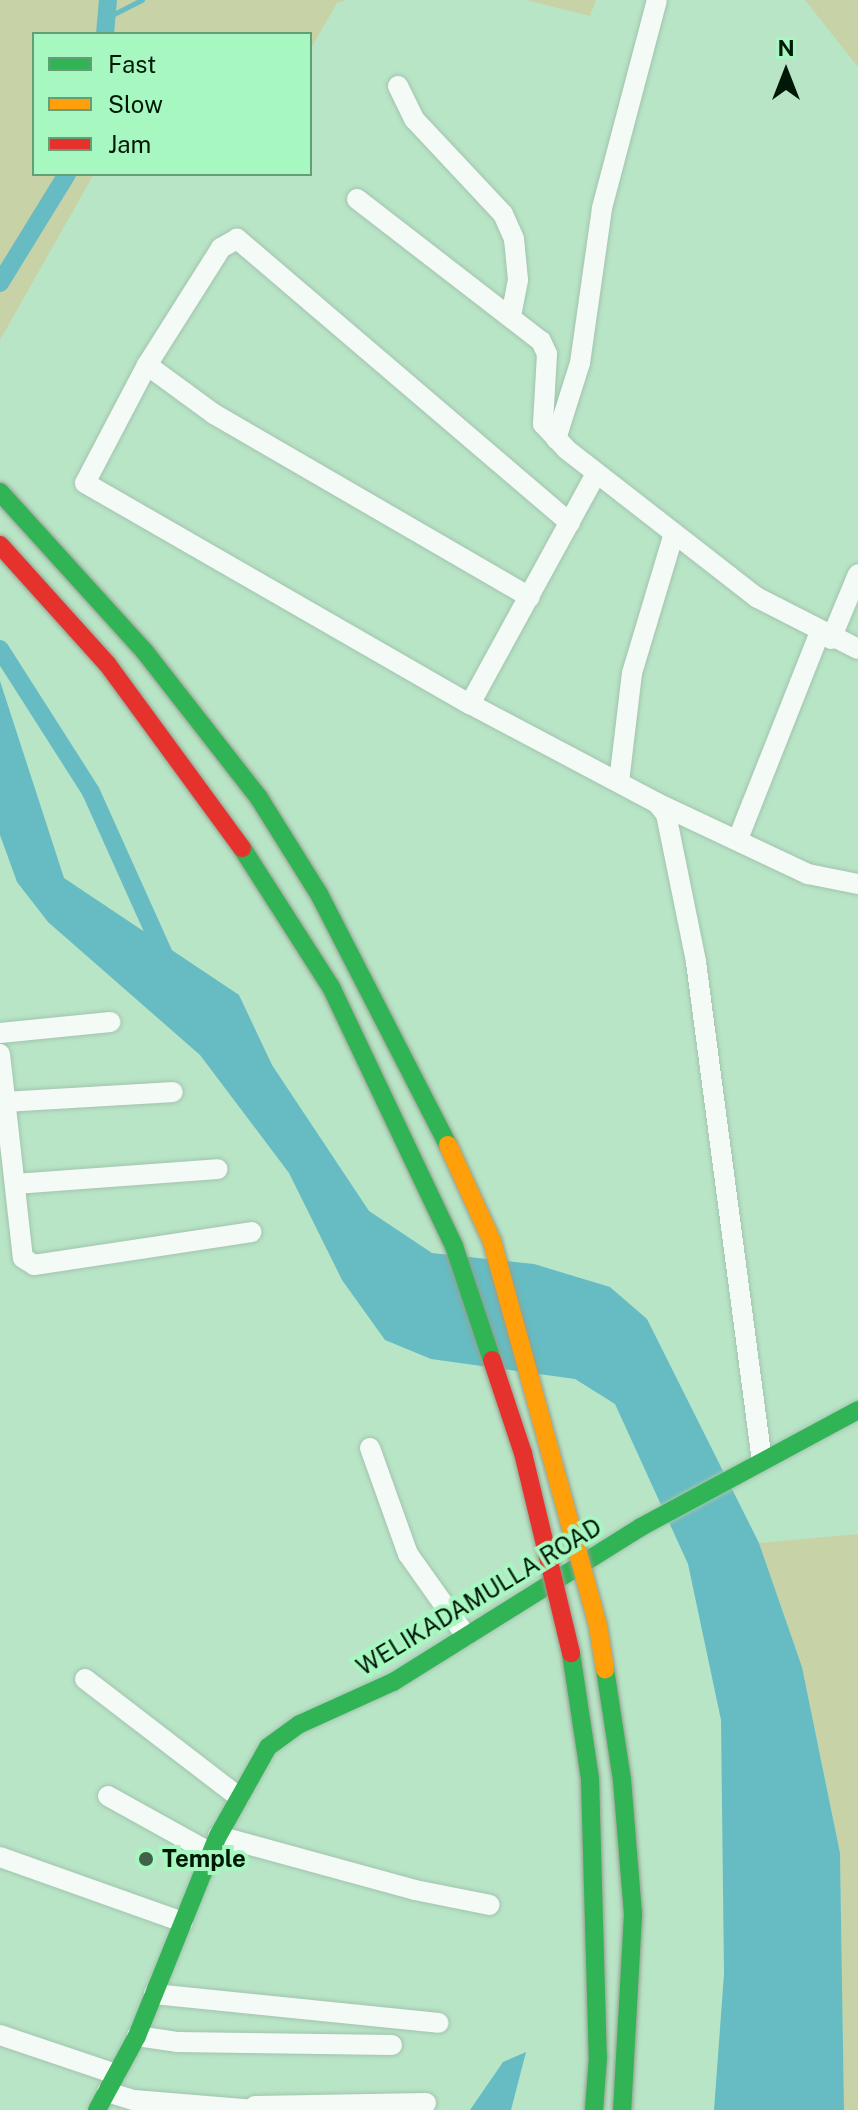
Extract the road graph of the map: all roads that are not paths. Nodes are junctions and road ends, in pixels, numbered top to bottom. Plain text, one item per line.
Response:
1 (657, 0) edge
2 (398, 86) dead end
3 (357, 199) dead end
4 (511, 315) junction
5 (147, 365) junction
6 (556, 439) junction
7 (596, 474) junction
8 (0, 492) edge
9 (570, 523) junction
10 (673, 536) junction
11 (0, 545) edge
12 (858, 574) edge
13 (530, 597) junction
14 (825, 635) junction
15 (858, 649) edge
16 (470, 704) junction
17 (619, 782) junction
18 (657, 803) junction
19 (738, 839) junction
20 (858, 884) edge
21 (110, 1022) dead end
22 (0, 1033) edge
23 (0, 1054) edge
24 (173, 1092) dead end
25 (5, 1102) junction
26 (217, 1169) dead end
27 (15, 1184) junction
28 (252, 1232) dead end
29 (858, 1410) edge
30 (370, 1448) dead end
31 (762, 1461) junction
32 (466, 1636) junction
33 (85, 1679) dead end
34 (108, 1796) dead end
35 (239, 1797) junction
36 (214, 1845) junction
37 (0, 1857) edge
38 (490, 1905) dead end
39 (183, 1922) junction
40 (154, 1994) junction
41 (439, 2023) dead end
42 (0, 2035) edge
43 (137, 2036) junction
44 (392, 2045) dead end
45 (107, 2092) edge
46 (426, 2103) dead end
47 (255, 2108) edge
48 (594, 2110) edge
49 (622, 2110) edge

1 - 6 street
2 - 4 street
3 - 4 street
4 - 6 street
5 - 9 street
5 - 13 street
5 - 16 street
6 - 7 street
7 - 9 street
7 - 10 street
8 - 49 main road, bridge
9 - 13 street
10 - 14 street
10 - 17 street
11 - 48 main road, bridge
12 - 14 street
13 - 16 street
14 - 15 street
14 - 19 street
16 - 17 street
17 - 18 street
18 - 19 street
18 - 31 street
19 - 20 street
21 - 22 street
23 - 25 street
24 - 25 street
25 - 27 street
26 - 27 street
27 - 28 street
29 - 31 main road, WELIKADAMULLA ROAD
30 - 32 street
31 - 32 main road, WELIKADAMULLA ROAD
32 - 35 main road, WELIKADAMULLA ROAD
33 - 35 street
34 - 36 street
35 - 36 main road, WELIKADAMULLA ROAD
36 - 38 street
36 - 39 main road, WELIKADAMULLA ROAD
37 - 39 street
39 - 40 main road, WELIKADAMULLA ROAD
40 - 41 street
40 - 43 main road, WELIKADAMULLA ROAD
42 - 45 street
43 - 44 street
43 - 45 main road, WELIKADAMULLA ROAD
45 - 47 street
46 - 47 street

